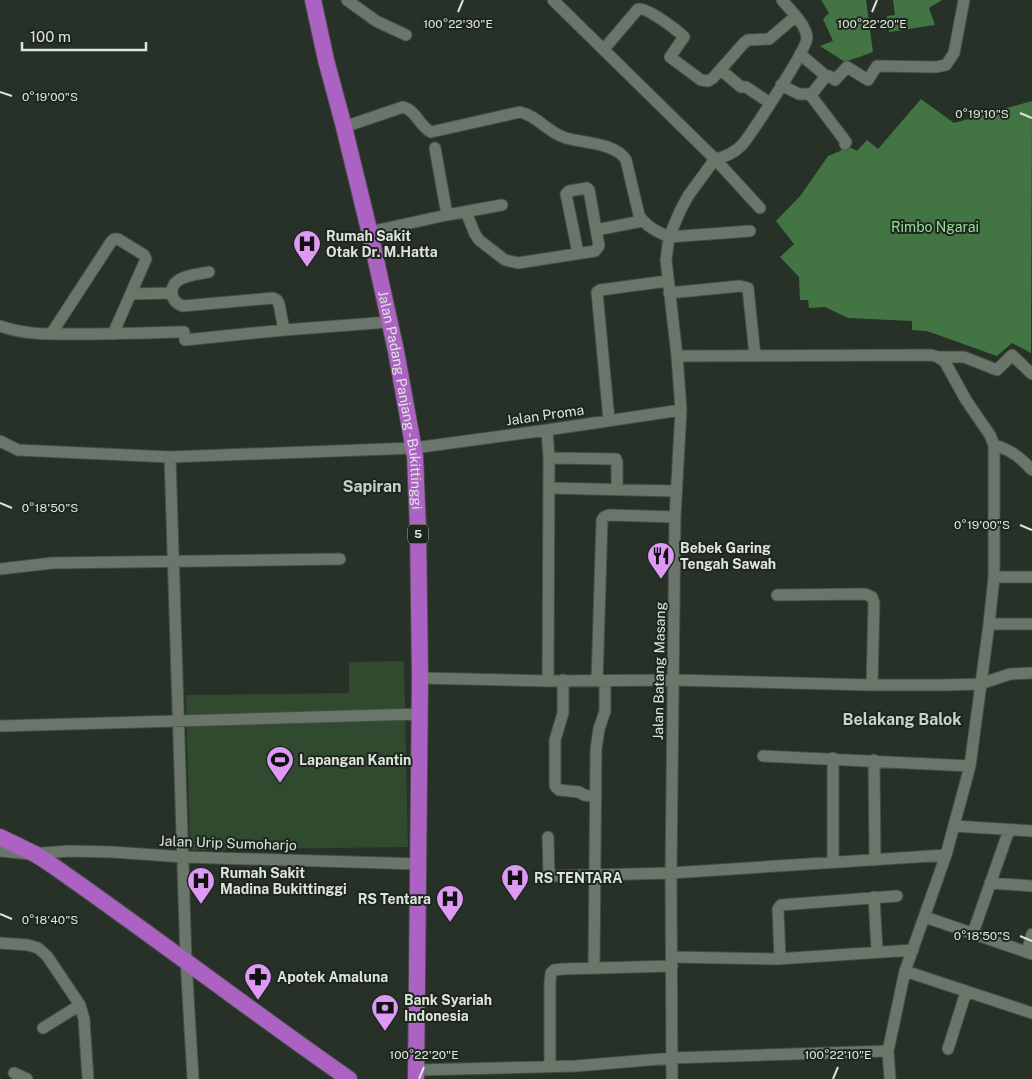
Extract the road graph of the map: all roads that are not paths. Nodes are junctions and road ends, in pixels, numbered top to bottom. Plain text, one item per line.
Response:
1 (313, 0) edge
2 (346, 0) edge
3 (553, 0) edge
4 (782, 0) edge
5 (964, 0) edge
6 (796, 16) junction
7 (406, 36) dead end
8 (604, 49) junction
9 (800, 54) junction
10 (720, 70) junction
11 (826, 76) junction
12 (781, 85) junction
13 (810, 95) junction
14 (770, 103) junction
15 (344, 127) junction
16 (845, 144) dead end
17 (435, 148) dead end
18 (715, 159) junction
19 (502, 205) dead end
20 (760, 208) dead end
21 (466, 212) junction
22 (446, 215) junction
23 (642, 221) junction
24 (596, 230) junction
25 (750, 231) dead end
26 (369, 232) junction
27 (669, 238) junction
28 (578, 254) junction
29 (210, 272) dead end
30 (667, 281) junction
31 (172, 293) junction
32 (669, 293) junction
33 (131, 294) junction
34 (389, 322) junction
35 (0, 326) edge
36 (284, 330) junction
37 (51, 334) junction
38 (113, 334) junction
39 (677, 356) junction
40 (755, 356) junction
41 (938, 357) junction
42 (1032, 374) edge
43 (680, 410) junction
44 (610, 420) junction
45 (547, 430) junction
46 (0, 441) edge
47 (994, 445) junction
48 (414, 448) junction
49 (170, 457) junction
50 (549, 458) junction
51 (1032, 470) edge
52 (549, 488) junction
53 (617, 490) junction
54 (676, 491) junction
55 (675, 517) junction
56 (340, 558) dead end
57 (173, 562) junction
58 (0, 569) edge
59 (994, 577) junction
60 (1032, 577) edge
61 (777, 596) dead end
62 (990, 624) junction
63 (1032, 624) edge
64 (1032, 673) edge
65 (420, 678) junction
66 (563, 680) junction
67 (674, 680) junction
68 (548, 681) junction
69 (601, 681) junction
70 (980, 684) junction
71 (872, 685) junction
72 (419, 714) junction
73 (178, 720) junction
74 (0, 726) edge
75 (763, 756) dead end
76 (833, 758) junction
77 (874, 760) junction
78 (970, 766) junction
79 (596, 796) junction
80 (954, 826) junction
81 (1009, 830) junction
82 (1032, 831) edge
83 (0, 837) edge
84 (548, 837) dead end
85 (0, 851) edge
86 (184, 852) junction
87 (35, 854) junction
88 (946, 855) junction
89 (875, 860) junction
90 (833, 862) junction
91 (419, 864) junction
92 (671, 873) junction
93 (595, 875) junction
94 (990, 884) junction
95 (1032, 886) edge
96 (897, 896) dead end
97 (874, 897) junction
98 (925, 917) junction
99 (973, 933) junction
100 (1032, 934) edge
101 (0, 943) edge
102 (913, 950) junction
103 (877, 952) junction
104 (1029, 953) edge
105 (780, 958) junction
106 (186, 960) junction
107 (672, 962) junction
108 (594, 968) junction
109 (906, 971) junction
110 (966, 992) junction
111 (80, 1005) junction
112 (1032, 1013) edge
113 (43, 1028) dead end
114 (948, 1049) dead end
115 (888, 1051) junction
116 (672, 1058) junction
117 (550, 1066) junction
118 (14, 1073) dead end
119 (514, 1073) edge
120 (416, 1075) edge
121 (27, 1079) edge
122 (88, 1079) edge
123 (193, 1079) edge
124 (349, 1079) edge
125 (672, 1079) edge
126 (890, 1079) edge

1 - 15 highway, Jalan Padang Panjang - Bukittinggi / 5
2 - 7 street
3 - 8 street
4 - 6 street
5 - 11 street
6 - 9 street
6 - 10 street
8 - 10 street
8 - 18 street
9 - 11 street
9 - 12 street
10 - 14 street
11 - 13 street
12 - 13 street
12 - 14 street
13 - 16 street
14 - 18 street
15 - 23 street
15 - 26 highway, Jalan Padang Panjang - Bukittinggi / 5
17 - 22 street
18 - 20 street
18 - 27 street, Jalan Batang Masang
19 - 21 street
21 - 22 street
21 - 28 street
22 - 26 street
23 - 24 street
23 - 27 street
24 - 28 street
24 - 28 street
25 - 27 street
26 - 34 highway, Jalan Padang Panjang - Bukittinggi / 5
27 - 30 street, Jalan Batang Masang
29 - 31 street
30 - 32 street, Jalan Batang Masang
30 - 44 street
31 - 33 street
31 - 36 street
32 - 39 street, Jalan Batang Masang
32 - 40 street
33 - 37 street
33 - 38 street
34 - 36 street
34 - 48 highway, Jalan Padang Panjang - Bukittinggi / 5
35 - 37 street
36 - 38 street
37 - 38 street
39 - 40 street
39 - 43 street, Jalan Batang Masang
40 - 41 street
41 - 42 street
41 - 47 street
43 - 44 street, Jalan Proma
43 - 54 street, Jalan Batang Masang
44 - 45 street, Jalan Proma
45 - 48 street, Jalan Proma
45 - 50 street
46 - 49 street, Jalan Proma
47 - 51 street
47 - 59 street
48 - 49 street, Jalan Proma
48 - 65 highway, Jalan Padang Panjang - Bukittinggi / 5
49 - 57 street
50 - 52 street
50 - 53 street
52 - 53 street
52 - 68 street
53 - 54 street
54 - 55 street, Jalan Batang Masang
55 - 67 street, Jalan Batang Masang
55 - 69 street
56 - 57 street
57 - 58 street
57 - 73 street
59 - 60 street
59 - 62 street
61 - 71 street
62 - 63 street
62 - 70 street
64 - 70 street
65 - 68 street
65 - 72 highway, Jalan Padang Panjang - Bukittinggi / 5
66 - 68 street
66 - 69 street
66 - 79 street
67 - 69 street
67 - 71 street
67 - 92 street, Jalan Batang Masang
69 - 79 street
70 - 71 street
70 - 78 street
72 - 73 street
72 - 91 highway, Jalan Padang Panjang - Bukittinggi / 5
73 - 74 street
73 - 86 street
75 - 76 street
76 - 77 street
76 - 90 street
77 - 78 street
77 - 89 street
78 - 80 street
79 - 93 street
80 - 81 street
80 - 88 street
81 - 82 street
81 - 94 street
83 - 87 highway
84 - 93 street
85 - 87 street, Jalan Urip Sumoharjo
86 - 87 street, Jalan Urip Sumoharjo
86 - 91 street, Jalan Urip Sumoharjo
86 - 106 street
87 - 106 highway
88 - 89 street
88 - 98 street
89 - 90 street
90 - 92 street
91 - 120 highway, Jalan Padang Panjang - Bukittinggi / 5
92 - 93 street
92 - 107 street, Jalan Batang Masang
93 - 108 street
94 - 95 street
94 - 99 street
96 - 97 street
97 - 103 street
97 - 105 street
98 - 99 street
98 - 102 street
99 - 104 street
100 - 104 street
101 - 111 street
102 - 103 street
102 - 109 street
103 - 105 street
105 - 107 street
106 - 123 street
106 - 124 highway
107 - 108 street
107 - 116 street, Jalan Batang Masang
108 - 117 street
109 - 110 street
109 - 115 street
110 - 112 street
110 - 114 street
111 - 113 street
111 - 122 street
115 - 116 street
115 - 126 street
116 - 117 street
116 - 125 street, Jalan Batang Masang
117 - 119 street
118 - 121 street
119 - 120 street

